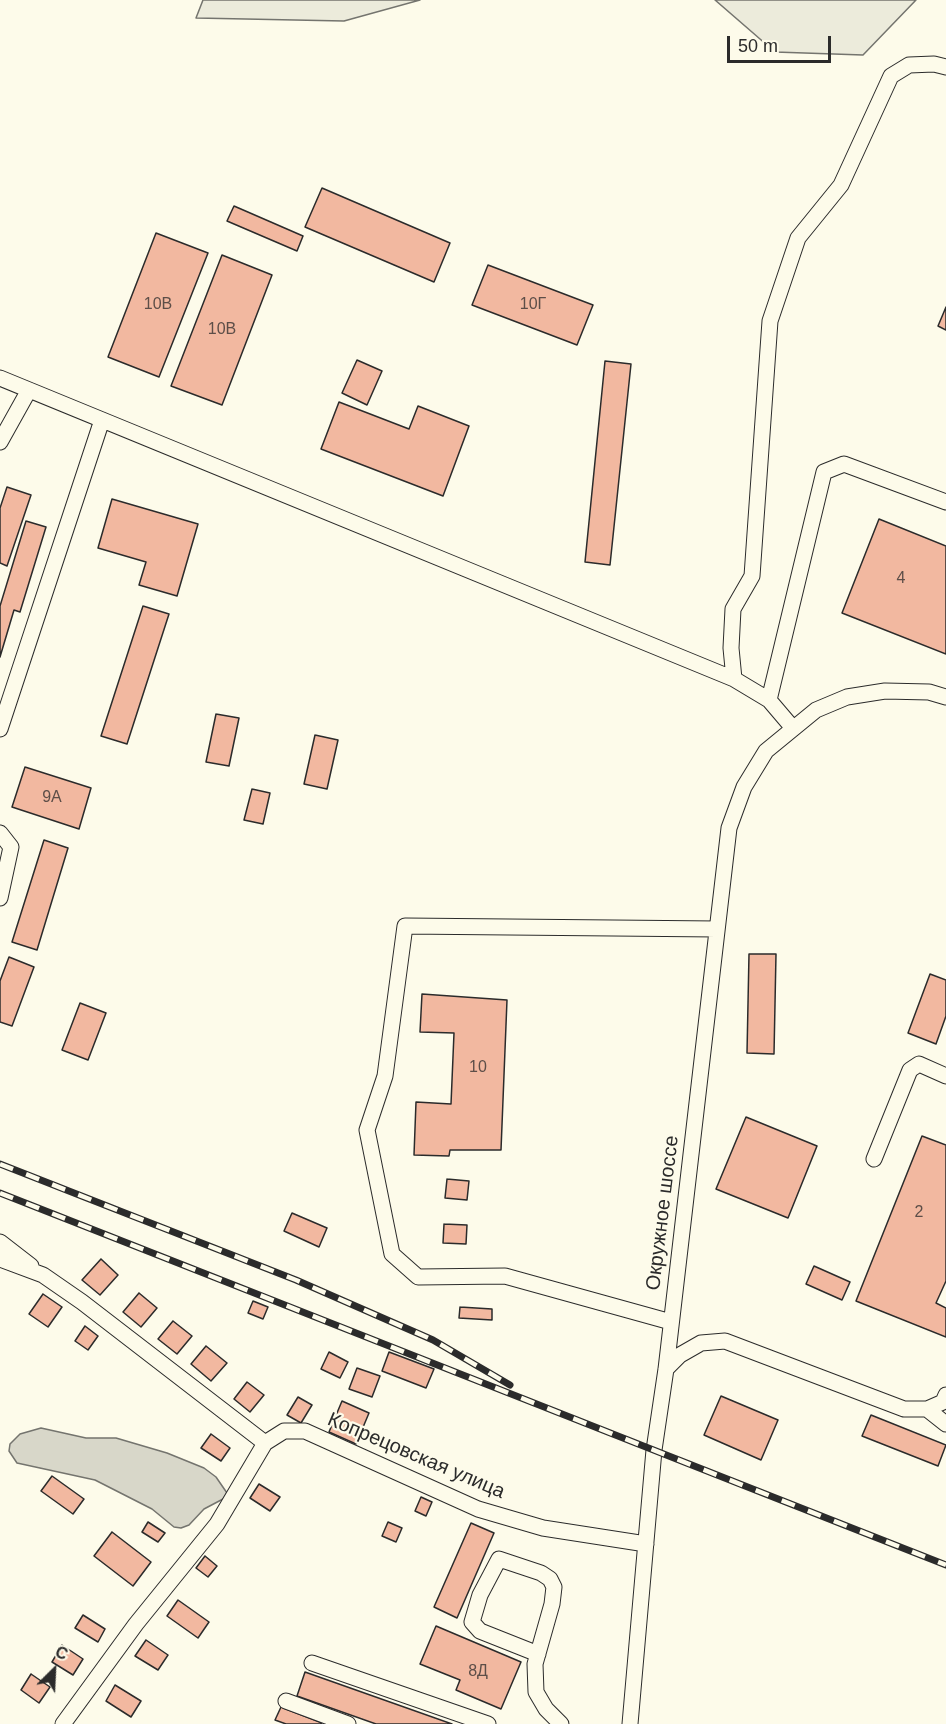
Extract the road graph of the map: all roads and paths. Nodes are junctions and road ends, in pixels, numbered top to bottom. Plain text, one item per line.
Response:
1 (946, 67) edge
2 (0, 378) edge
3 (29, 390) junction
4 (102, 420) junction
5 (0, 442) edge
6 (946, 502) edge
7 (734, 679) junction
8 (946, 697) edge
9 (770, 700) junction
10 (792, 727) junction
11 (0, 729) edge
12 (0, 833) edge
13 (0, 898) edge
14 (717, 928) junction
15 (946, 1076) edge
16 (874, 1159) dead end
17 (0, 1242) edge
18 (0, 1258) edge
19 (43, 1275) junction
20 (672, 1322) junction
21 (666, 1369) junction
22 (946, 1395) edge
23 (927, 1409) junction
24 (946, 1424) edge
25 (265, 1443) junction
26 (646, 1544) junction
27 (538, 1654) junction
28 (312, 1663) dead end
29 (286, 1701) dead end
30 (338, 1722) edge
31 (63, 1724) edge
32 (488, 1724) edge
33 (561, 1724) edge
34 (630, 1724) edge

1 - 7 street
2 - 3 street
3 - 4 street
3 - 5 street
4 - 7 street
4 - 11 street
6 - 9 street
7 - 9 street
8 - 10 street, Окружное шоссе
9 - 10 street
10 - 14 street, Окружное шоссе
12 - 13 street
14 - 20 street, Окружное шоссе
14 - 20 street
15 - 16 street
17 - 19 street
18 - 19 street
19 - 25 street
20 - 21 street, Окружное шоссе
21 - 23 street
21 - 26 street, Окружное шоссе
22 - 23 street
23 - 24 street
25 - 26 street, Копрецовская улица
25 - 31 street
26 - 34 street, Окружное шоссе
27 - 27 street
27 - 33 street
28 - 32 street
29 - 30 street

